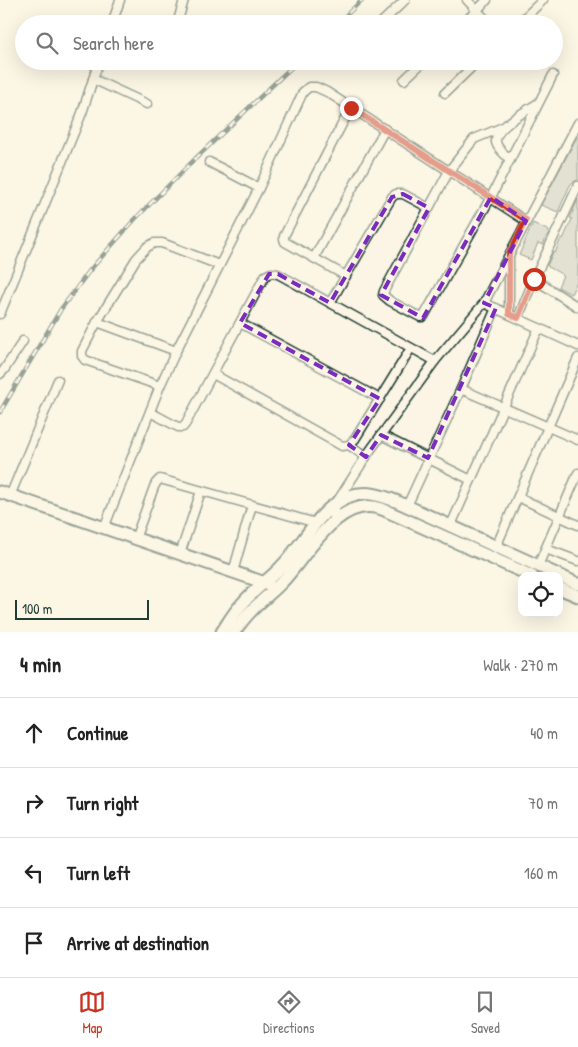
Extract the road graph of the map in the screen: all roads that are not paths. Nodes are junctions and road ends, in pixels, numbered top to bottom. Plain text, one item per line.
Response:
1 (120, 0) edge
2 (184, 0) edge
3 (406, 0) edge
4 (467, 0) edge
5 (487, 0) edge
6 (543, 0) edge
7 (477, 10) junction
8 (117, 15) edge
9 (180, 15) edge
10 (390, 15) edge
11 (472, 15) edge
12 (482, 15) edge
13 (527, 15) edge
14 (96, 70) edge
15 (415, 70) edge
16 (469, 70) edge
17 (553, 75) dead end
18 (94, 78) junction
19 (404, 80) dead end
20 (445, 93) dead end
21 (539, 102) junction
22 (147, 104) dead end
23 (351, 108) junction
24 (578, 123) edge
25 (503, 127) junction
26 (386, 130) junction
27 (510, 160) junction
28 (209, 162) dead end
29 (450, 171) junction
30 (578, 186) edge
31 (259, 188) junction
32 (491, 197) junction
33 (429, 208) junction
34 (526, 220) junction
35 (509, 254) junction
36 (314, 258) junction
37 (218, 266) junction
38 (346, 276) junction
39 (534, 279) junction
40 (578, 296) edge
41 (330, 303) junction
42 (484, 303) junction
43 (576, 306) edge
44 (496, 308) junction
45 (0, 314) edge
46 (509, 314) junction
47 (518, 318) junction
48 (98, 322) junction
49 (240, 323) junction
50 (539, 328) junction
51 (23, 341) dead end
52 (578, 346) edge
53 (411, 348) junction
54 (176, 351) junction
55 (578, 358) edge
56 (436, 361) junction
57 (0, 374) edge
58 (213, 374) junction
59 (58, 380) dead end
60 (160, 386) junction
61 (461, 389) junction
62 (380, 399) junction
63 (503, 407) junction
64 (150, 412) junction
65 (548, 427) junction
66 (381, 435) junction
67 (578, 440) edge
68 (349, 445) junction
69 (366, 457) junction
70 (428, 458) junction
71 (578, 473) edge
72 (471, 480) junction
73 (201, 490) junction
74 (5, 494) edge
75 (518, 497) junction
76 (338, 502) junction
77 (252, 505) junction
78 (407, 506) junction
79 (559, 517) junction
80 (332, 522) junction
81 (316, 523) junction
82 (578, 524) edge
83 (451, 525) junction
84 (104, 528) junction
85 (135, 539) junction
86 (496, 547) junction
87 (546, 549) junction
88 (180, 554) junction
89 (578, 561) edge
90 (535, 571) edge
91 (233, 572) junction
92 (263, 582) junction
93 (578, 584) edge
94 (277, 586) junction
95 (563, 590) edge
96 (578, 596) edge
97 (222, 632) edge
98 (234, 632) edge

1 - 8 street
2 - 9 street
3 - 10 street
4 - 7 street
5 - 7 street
6 - 13 street
7 - 11 street
7 - 12 street
14 - 18 street
15 - 19 street
16 - 20 street
17 - 21 street
18 - 22 street
18 - 45 street
21 - 25 street
21 - 27 street
23 - 26 street
23 - 31 street
23 - 36 street
24 - 34 street
25 - 27 street
25 - 29 street
26 - 29 street
26 - 36 street
27 - 32 street
28 - 31 street
29 - 32 street
29 - 33 street
30 - 39 street
31 - 37 street
32 - 33 street
32 - 34 street
33 - 38 street
34 - 35 street
35 - 42 street
35 - 46 street
36 - 38 street
37 - 48 street
37 - 54 street
38 - 41 street
39 - 43 street
39 - 47 street
40 - 43 street
41 - 49 street
41 - 53 street
42 - 44 street
42 - 56 street
44 - 46 street
44 - 61 street
46 - 47 street
47 - 50 street
48 - 54 street
48 - 60 street
49 - 58 street
49 - 62 street
50 - 52 street
50 - 63 street
51 - 57 street
53 - 56 street
53 - 62 street
54 - 60 street
55 - 65 street
56 - 66 street
58 - 64 street
58 - 68 street
59 - 74 street
60 - 64 street
61 - 63 street
61 - 70 street
62 - 68 street
63 - 65 street
63 - 72 street
64 - 84 street
65 - 67 street
65 - 75 street
66 - 69 street
66 - 70 street
68 - 69 street
69 - 76 street
70 - 72 street
70 - 78 street
71 - 79 street
72 - 83 street
73 - 77 street
73 - 85 street
73 - 88 street
74 - 84 main road
75 - 79 street
75 - 86 street
76 - 78 main road
76 - 80 street
76 - 81 main road
77 - 81 street
77 - 91 street
78 - 83 main road
79 - 82 street
79 - 87 street
80 - 90 main road
80 - 94 main road
81 - 92 main road
83 - 86 main road
84 - 85 main road
85 - 88 main road
86 - 90 main road
87 - 89 street
87 - 90 street
88 - 91 main road
90 - 93 main road
91 - 92 main road
92 - 94 main road
92 - 97 main road
94 - 98 main road
95 - 96 main road

